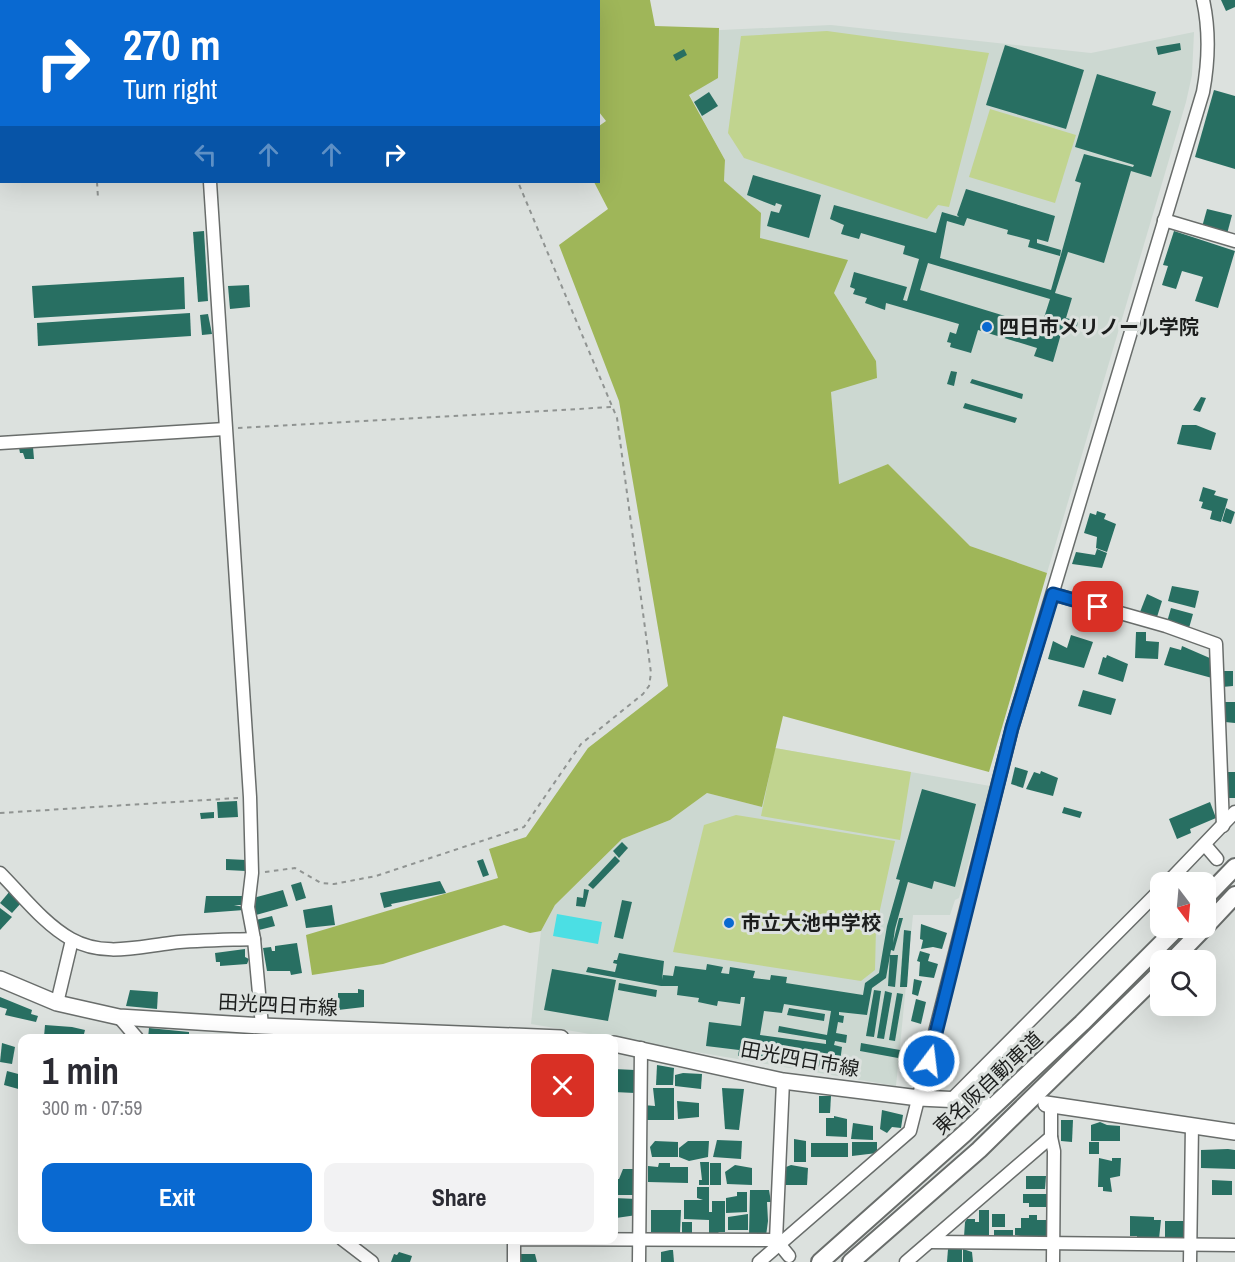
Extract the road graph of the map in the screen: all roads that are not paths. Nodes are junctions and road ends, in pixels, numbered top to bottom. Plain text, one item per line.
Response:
1 (1203, 0) edge
2 (210, 183) edge
3 (1164, 219) junction
4 (1235, 241) edge
5 (225, 429) junction
6 (0, 443) edge
7 (1053, 594) junction
8 (1235, 812) edge
9 (1222, 826) junction
10 (1204, 845) junction
11 (1217, 859) dead end
12 (1235, 867) edge
13 (1178, 872) edge
14 (0, 873) edge
15 (1216, 887) edge
16 (1235, 896) edge
17 (1150, 900) edge
18 (1216, 915) edge
19 (1167, 938) edge
20 (1194, 938) edge
21 (254, 939) junction
22 (72, 940) junction
23 (1182, 950) edge
24 (0, 979) edge
25 (1150, 983) edge
26 (57, 1003) junction
27 (119, 1017) junction
28 (262, 1026) junction
29 (134, 1034) edge
30 (461, 1034) edge
31 (618, 1045) edge
32 (641, 1048) junction
33 (783, 1081) junction
34 (919, 1098) junction
35 (952, 1099) junction
36 (983, 1101) dead end
37 (1049, 1104) joint
38 (1192, 1125) junction
39 (1235, 1132) edge
40 (1051, 1137) junction
41 (618, 1240) edge
42 (640, 1240) junction
43 (930, 1242) junction
44 (778, 1243) junction
45 (349, 1244) edge
46 (514, 1244) edge
47 (1053, 1244) junction
48 (1190, 1245) junction
49 (1235, 1245) edge
50 (789, 1256) dead end
51 (917, 1257) edge
52 (372, 1262) edge
53 (514, 1262) edge
54 (639, 1262) edge
55 (759, 1262) edge
56 (820, 1262) edge
57 (850, 1262) edge
58 (906, 1262) edge
59 (1053, 1262) edge
60 (1190, 1262) edge

1 - 3 street
2 - 5 street
3 - 4 street
3 - 7 street
5 - 6 street
5 - 21 street
7 - 9 street
7 - 34 street
8 - 9 street
9 - 10 street
10 - 11 street
10 - 13 street
12 - 15 highway
14 - 22 street
16 - 18 highway
17 - 35 street
19 - 56 highway, 東名阪自動車道
20 - 23 highway
21 - 22 street
21 - 28 street
22 - 26 street
24 - 26 main road, 田光四日市線
25 - 57 highway, 東名阪自動車道
26 - 27 main road, 田光四日市線
27 - 28 main road, 田光四日市線
27 - 29 street
28 - 30 main road, 田光四日市線
31 - 32 main road, 田光四日市線
32 - 33 main road, 田光四日市線
32 - 42 street
33 - 34 main road, 田光四日市線
33 - 44 street
34 - 35 main road, 田光四日市線
34 - 44 street
35 - 36 main road, 田光四日市線
37 - 38 main road
37 - 40 street
38 - 39 main road
38 - 48 street
40 - 43 street
40 - 47 street
41 - 42 street
42 - 44 street
42 - 54 street
43 - 47 street
43 - 51 street
44 - 50 street
44 - 55 street
45 - 52 street
46 - 53 street
47 - 48 street
47 - 59 street
48 - 49 street
48 - 60 street
51 - 58 street

